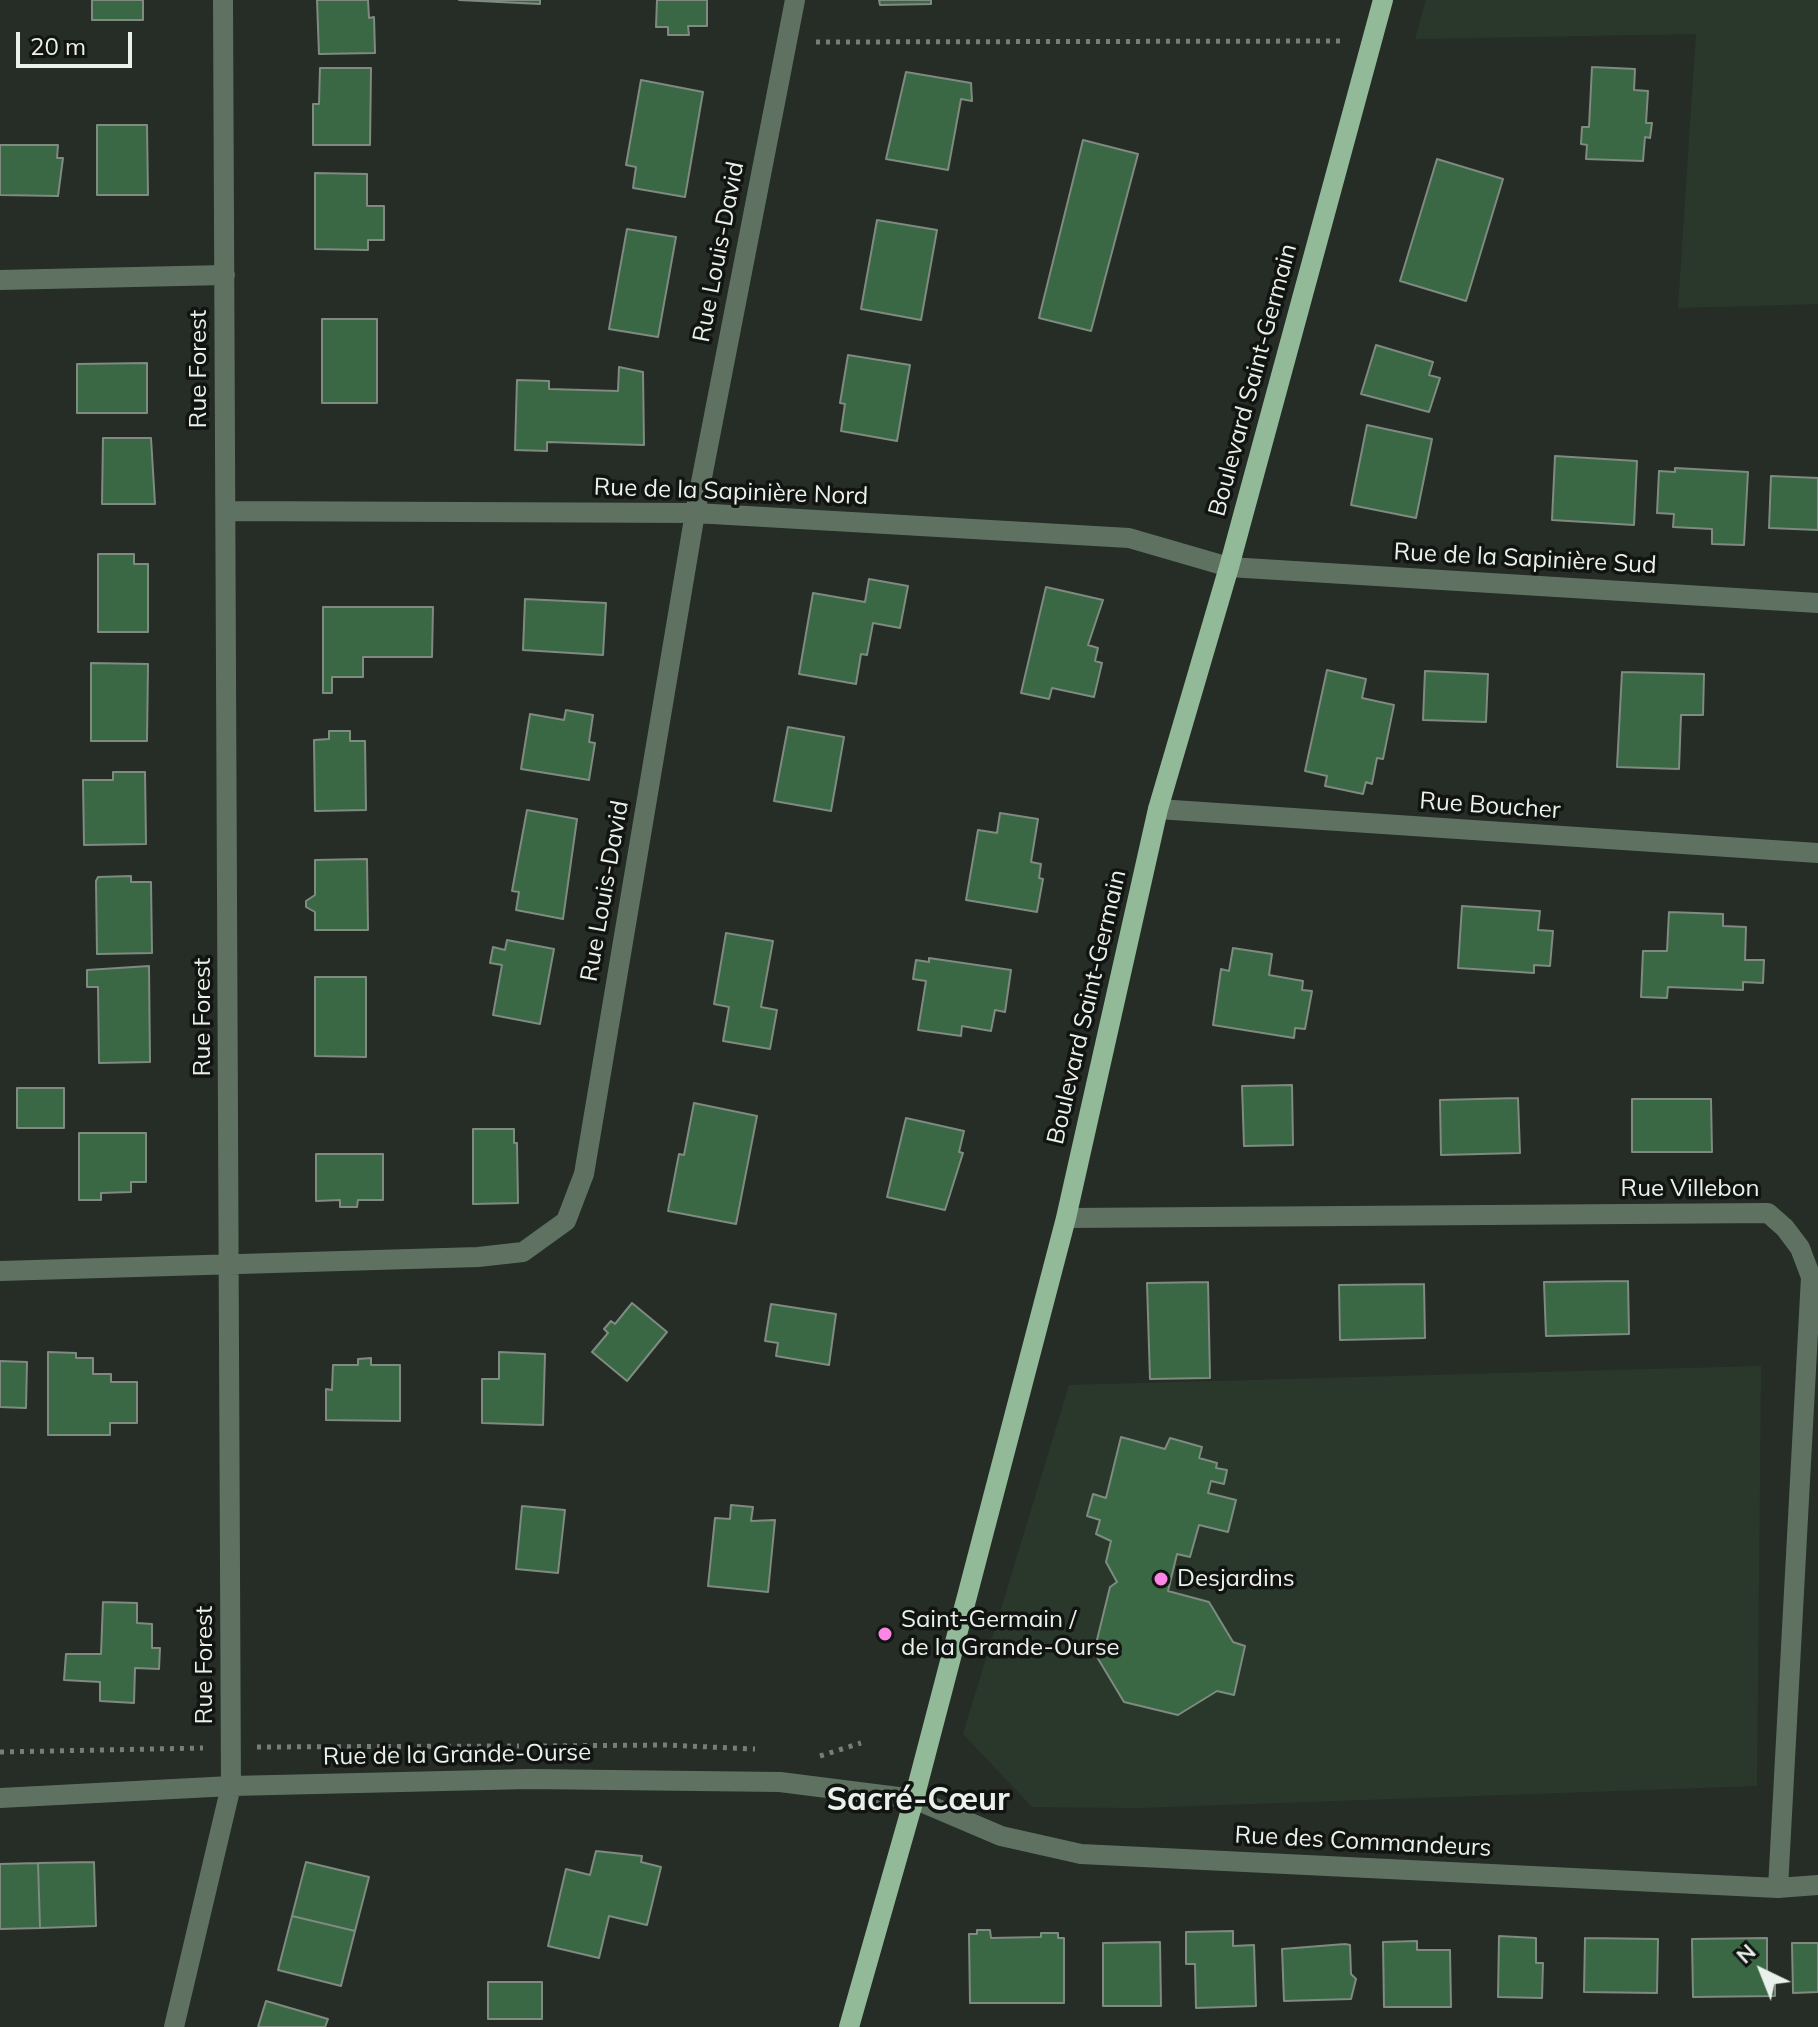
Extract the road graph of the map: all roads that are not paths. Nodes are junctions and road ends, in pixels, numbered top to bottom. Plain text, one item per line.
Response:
1 (223, 0) edge
2 (795, 0) edge
3 (1383, 0) edge
4 (225, 275) junction
5 (0, 280) edge
6 (226, 511) junction
7 (695, 513) junction
8 (1229, 567) junction
9 (1818, 603) edge
10 (1158, 809) junction
11 (1818, 853) edge
12 (1066, 1218) junction
13 (231, 1265) junction
14 (0, 1271) edge
15 (231, 1786) junction
16 (0, 1798) edge
17 (914, 1799) junction
18 (1818, 1885) edge
19 (1778, 1888) junction
20 (174, 2027) edge
21 (849, 2027) edge

1 - 4 street, Rue Forest
2 - 7 street, Rue Louis-David
3 - 8 main road, Boulevard Saint-Germain
4 - 5 street
4 - 6 street, Rue Forest
6 - 7 street, Rue de la Sapinière Nord
6 - 13 street, Rue Forest
7 - 8 street, Rue de la Sapinière Nord
7 - 13 street, Rue Louis-David
8 - 9 street, Rue de la Sapinière Sud
8 - 10 main road, Boulevard Saint-Germain
10 - 11 street, Rue Boucher
10 - 12 main road, Boulevard Saint-Germain
12 - 17 main road, Boulevard Saint-Germain
12 - 19 street, Rue Villebon
13 - 14 street, Rue Louis-David
13 - 15 street, Rue Forest
15 - 16 street, Rue de la Grande-Ourse
15 - 17 street, Rue de la Grande-Ourse
15 - 20 street, Rue Forest
17 - 19 street, Rue des Commandeurs
17 - 21 main road, Boulevard Saint-Germain
18 - 19 street, Rue des Commandeurs

